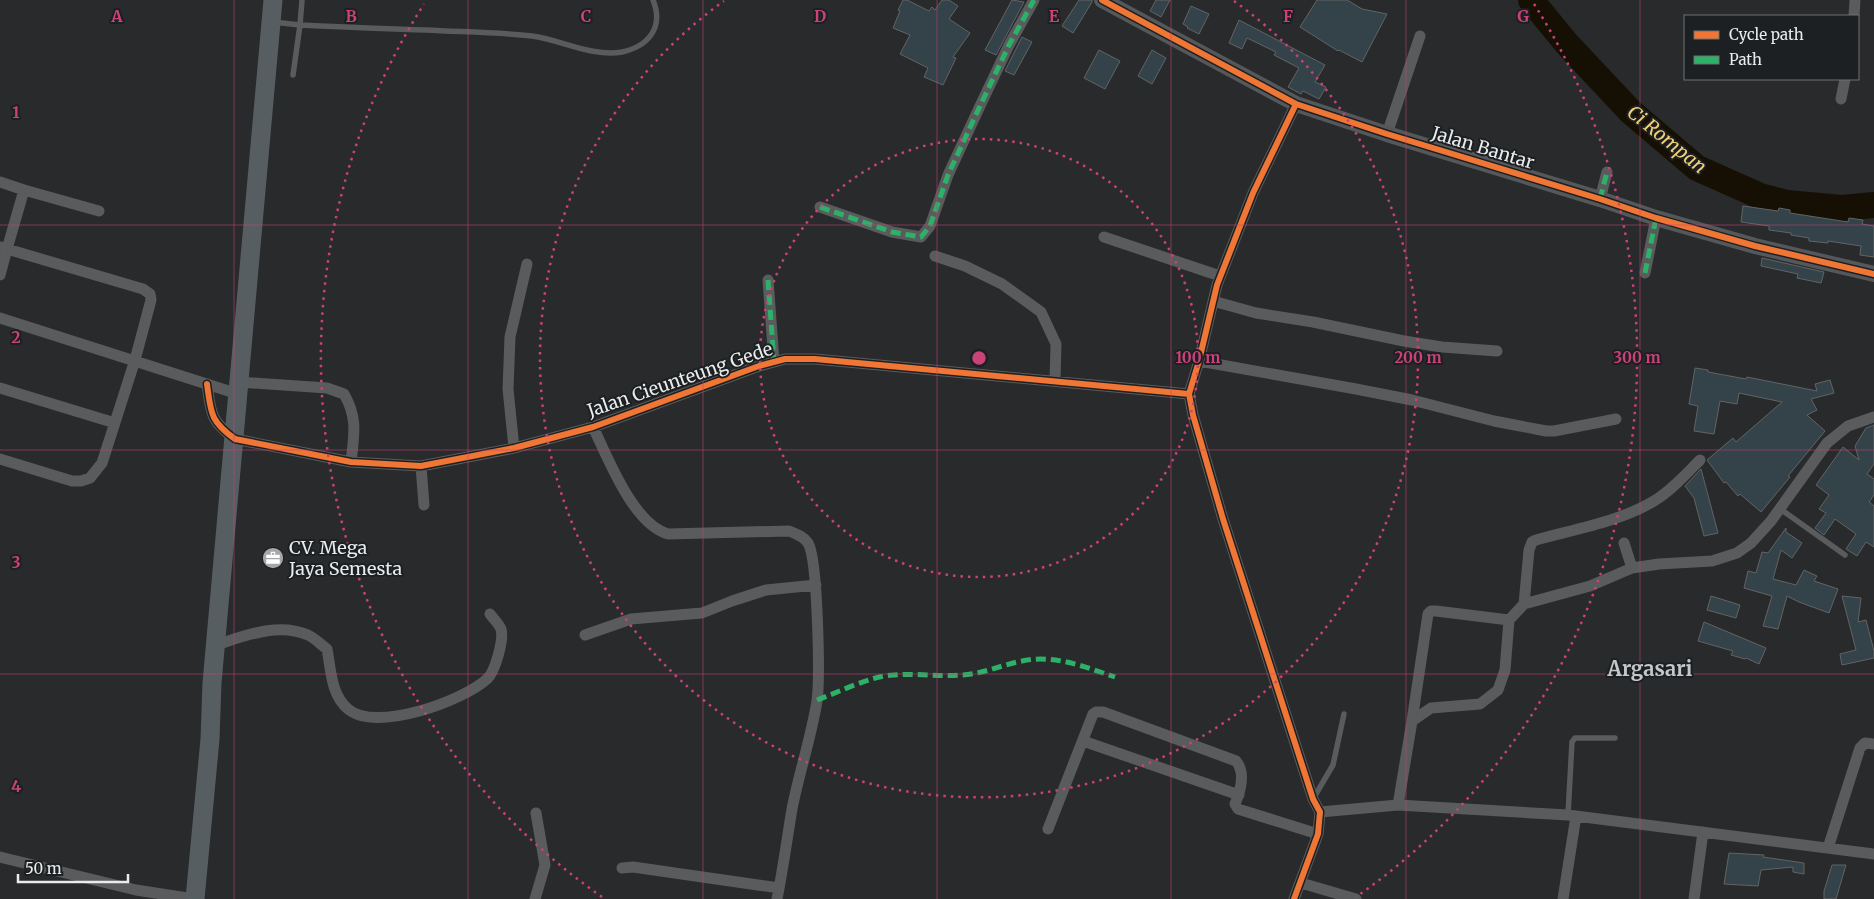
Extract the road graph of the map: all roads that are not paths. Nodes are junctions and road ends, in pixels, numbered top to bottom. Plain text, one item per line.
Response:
1 (273, 0) edge
2 (302, 0) edge
3 (653, 0) edge
4 (1034, 0) edge
5 (1102, 0) edge
6 (1855, 0) edge
7 (1854, 15) edge
8 (271, 22) junction
9 (300, 25) junction
10 (1420, 36) dead end
11 (293, 75) dead end
12 (1845, 80) edge
13 (1841, 99) dead end
14 (1296, 104) junction
15 (1387, 134) junction
16 (1607, 172) dead end
17 (0, 182) edge
18 (24, 190) junction
19 (1600, 199) junction
20 (820, 207) dead end
21 (99, 211) dead end
22 (1656, 218) junction
23 (1104, 237) dead end
24 (4, 248) edge
25 (935, 256) dead end
26 (527, 264) dead end
27 (1645, 274) dead end
28 (1874, 274) edge
29 (0, 275) edge
30 (1220, 276) junction
31 (768, 280) dead end
32 (1213, 301) junction
33 (0, 318) edge
34 (1497, 351) dead end
35 (135, 360) junction
36 (774, 362) junction
37 (1199, 362) junction
38 (1055, 381) junction
39 (208, 384) junction
40 (0, 388) edge
41 (238, 388) junction
42 (1189, 394) junction
43 (1874, 417) edge
44 (1616, 419) dead end
45 (115, 423) junction
46 (594, 428) junction
47 (235, 439) junction
48 (514, 448) junction
49 (0, 459) edge
50 (1700, 460) dead end
51 (351, 462) junction
52 (421, 466) junction
53 (424, 505) dead end
54 (1779, 508) junction
55 (1624, 543) dead end
56 (1845, 555) dead end
57 (1632, 568) junction
58 (816, 585) junction
59 (1524, 604) junction
60 (490, 614) dead end
61 (1509, 620) junction
62 (585, 635) dead end
63 (216, 644) junction
64 (1344, 714) dead end
65 (1412, 721) junction
66 (1615, 738) dead end
67 (1083, 741) junction
68 (1874, 744) edge
69 (1239, 795) junction
70 (1313, 799) junction
71 (1398, 805) junction
72 (1320, 812) junction
73 (536, 813) dead end
74 (1572, 815) junction
75 (1048, 829) dead end
76 (1703, 832) junction
77 (1318, 834) junction
78 (1828, 848) junction
79 (1874, 854) edge
80 (0, 857) edge
81 (622, 868) dead end
82 (1300, 883) junction
83 (778, 893) edge
84 (195, 899) edge
85 (536, 899) edge
86 (1294, 899) edge
87 (1356, 899) edge
88 (1563, 899) edge
89 (1694, 899) edge

1 - 8 main road
2 - 9 lane
3 - 9 lane
4 - 20 street
5 - 14 street, Jalan Bantar
6 - 7 street
8 - 9 lane
8 - 41 main road
9 - 11 lane
10 - 15 street
12 - 13 street
14 - 15 street, Jalan Bantar
14 - 30 street
15 - 19 street, Jalan Bantar
16 - 19 street
17 - 18 street
18 - 21 street
18 - 24 street
19 - 22 street, Jalan Bantar
22 - 27 street
22 - 28 street, Jalan Bantar
23 - 30 street
24 - 29 street
24 - 35 street
25 - 38 street
26 - 48 street
30 - 32 street
31 - 36 street
32 - 34 street
32 - 37 street
33 - 35 street
35 - 39 street
35 - 45 street
36 - 38 street, Jalan Cieunteung Gede
36 - 46 street, Jalan Cieunteung Gede
37 - 42 street
37 - 44 street
38 - 42 street, Jalan Cieunteung Gede
39 - 41 street
39 - 47 street
40 - 45 street
41 - 47 main road
41 - 51 street
42 - 70 street
43 - 54 street
45 - 49 street
46 - 48 street, Jalan Cieunteung Gede
46 - 58 street
47 - 51 street, Jalan Cieunteung Gede
47 - 63 main road
48 - 52 street, Jalan Cieunteung Gede
50 - 59 street
51 - 52 street, Jalan Cieunteung Gede
52 - 53 street
54 - 56 lane
54 - 57 street
55 - 57 street
57 - 59 street
58 - 62 street
58 - 83 street
59 - 61 street
60 - 63 street
61 - 65 street
61 - 65 street
63 - 84 main road
64 - 70 lane
65 - 71 street
66 - 74 lane
67 - 69 street
67 - 69 street
67 - 75 street
68 - 78 street
69 - 77 street
70 - 72 street
71 - 72 street
71 - 74 street
72 - 77 street
73 - 85 street
74 - 76 street
74 - 88 street
76 - 78 street
76 - 89 street
77 - 82 street
78 - 79 street
80 - 84 street
81 - 83 street
82 - 86 street
82 - 87 street

